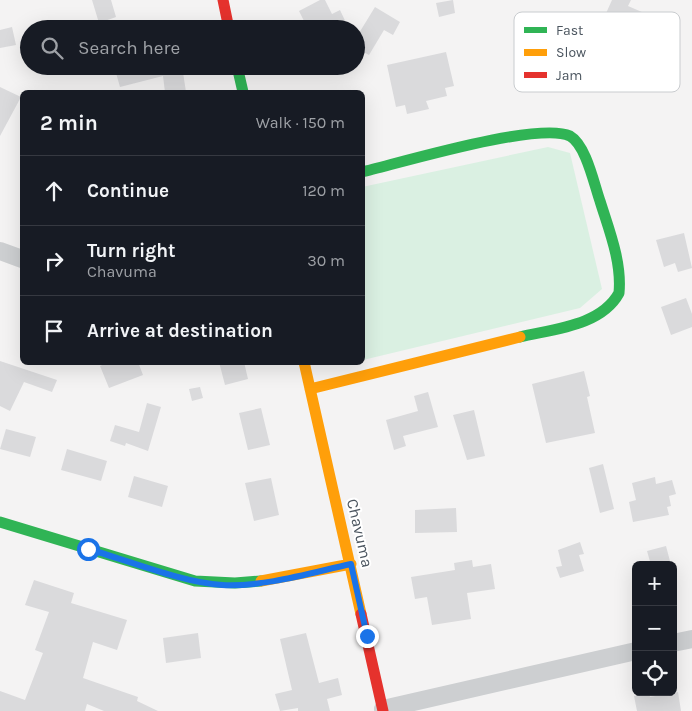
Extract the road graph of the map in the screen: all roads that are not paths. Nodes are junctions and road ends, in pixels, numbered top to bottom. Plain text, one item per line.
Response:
1 (223, 0) edge
2 (227, 20) edge
3 (239, 75) edge
4 (243, 90) edge
5 (365, 171) edge
6 (0, 251) edge
7 (20, 258) edge
8 (305, 365) edge
9 (310, 389) junction
10 (0, 522) edge
11 (351, 564) junction
12 (692, 639) edge
13 (677, 642) edge
14 (632, 653) edge
15 (383, 710) edge

1 - 2 street
3 - 4 street
5 - 9 street
6 - 7 street
8 - 9 street, Chavuma
9 - 11 street, Chavuma
10 - 11 street
11 - 15 street, Chavuma
12 - 13 street
14 - 15 street

